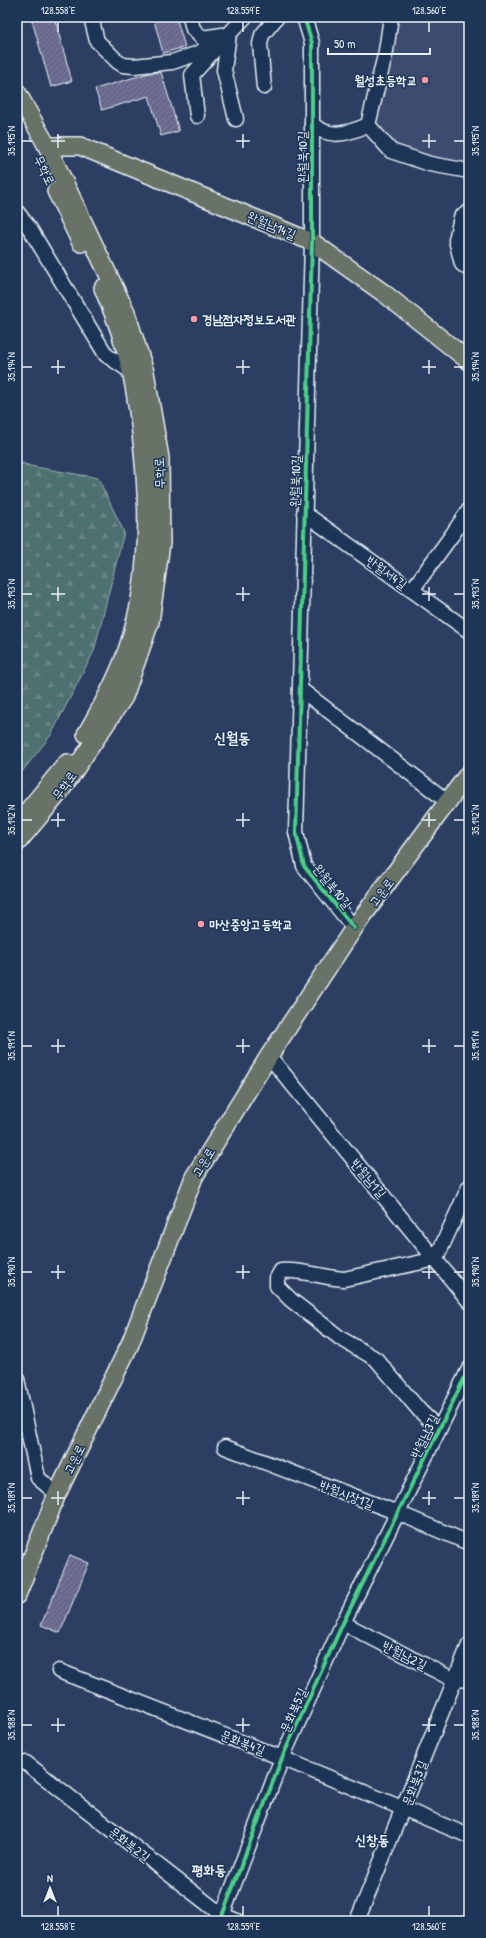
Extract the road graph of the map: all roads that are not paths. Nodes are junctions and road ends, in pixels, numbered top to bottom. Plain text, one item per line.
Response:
1 (91, 17) edge
2 (190, 17) edge
3 (245, 17) edge
4 (277, 17) edge
5 (304, 17) edge
6 (391, 17) edge
7 (228, 34) junction
8 (264, 87) dead end
9 (17, 92) edge
10 (17, 116) edge
11 (197, 116) dead end
12 (236, 119) dead end
13 (312, 124) junction
14 (368, 125) junction
15 (47, 146) junction
16 (469, 171) edge
17 (17, 212) edge
18 (469, 212) edge
19 (312, 242) junction
20 (469, 269) edge
21 (468, 359) edge
22 (130, 371) junction
23 (469, 510) edge
24 (304, 513) junction
25 (412, 590) junction
26 (469, 631) edge
27 (300, 689) junction
28 (469, 773) edge
29 (448, 802) junction
30 (17, 824) edge
31 (17, 843) edge
32 (354, 928) junction
33 (269, 1056) junction
34 (469, 1187) edge
35 (436, 1260) junction
36 (469, 1301) edge
37 (469, 1368) edge
38 (17, 1379) edge
39 (439, 1429) junction
40 (225, 1447) dead end
41 (57, 1494) junction
42 (398, 1513) junction
43 (469, 1543) edge
44 (17, 1595) edge
45 (343, 1623) junction
46 (469, 1645) edge
47 (59, 1671) dead end
48 (469, 1679) edge
49 (454, 1680) junction
50 (282, 1758) junction
51 (26, 1763) dead end
52 (404, 1809) junction
53 (469, 1836) edge
54 (221, 1918) edge
55 (237, 1921) edge
56 (357, 1921) edge

1 - 7 street
2 - 7 street
3 - 7 street
4 - 8 street
5 - 13 street, 완월북10길
6 - 14 street
7 - 11 street
7 - 12 street
9 - 15 main road, 무학로
10 - 22 main road, 무학로
13 - 14 street
13 - 19 street, 완월북10길
14 - 16 street
15 - 19 main road, 완월남14길
15 - 31 main road, 무학로
17 - 22 street
18 - 20 street
19 - 21 main road, 완월남14길
19 - 24 street, 완월북10길
22 - 30 main road, 무학로
23 - 25 street
24 - 25 street, 반월서4길
24 - 27 street, 완월북10길
25 - 26 street, 반월서4길
27 - 29 street
27 - 32 street, 완월북10길
28 - 29 main road, 고운로
29 - 32 main road, 고운로
32 - 33 main road, 고운로
33 - 35 street, 반월남1길
33 - 41 main road, 고운로
34 - 35 street
35 - 36 street, 반월남1길
35 - 39 street
37 - 39 street, 반월남3길
38 - 41 street
39 - 42 street, 반월남3길
40 - 42 street, 반월시장1길
41 - 44 main road, 고운로
42 - 43 street, 반월시장1길
42 - 45 street, 문화북5길
45 - 49 street, 반월남2길
45 - 50 street, 문화북5길
46 - 49 street, 문화북3길
47 - 50 street, 문화북4길
48 - 49 street
49 - 52 street, 문화북3길
50 - 52 street, 문화북4길
50 - 54 street, 문화북5길
51 - 54 street, 문화북2길
52 - 53 street, 문화북4길
52 - 56 street, 문화북3길
54 - 55 street, 문화북2길

